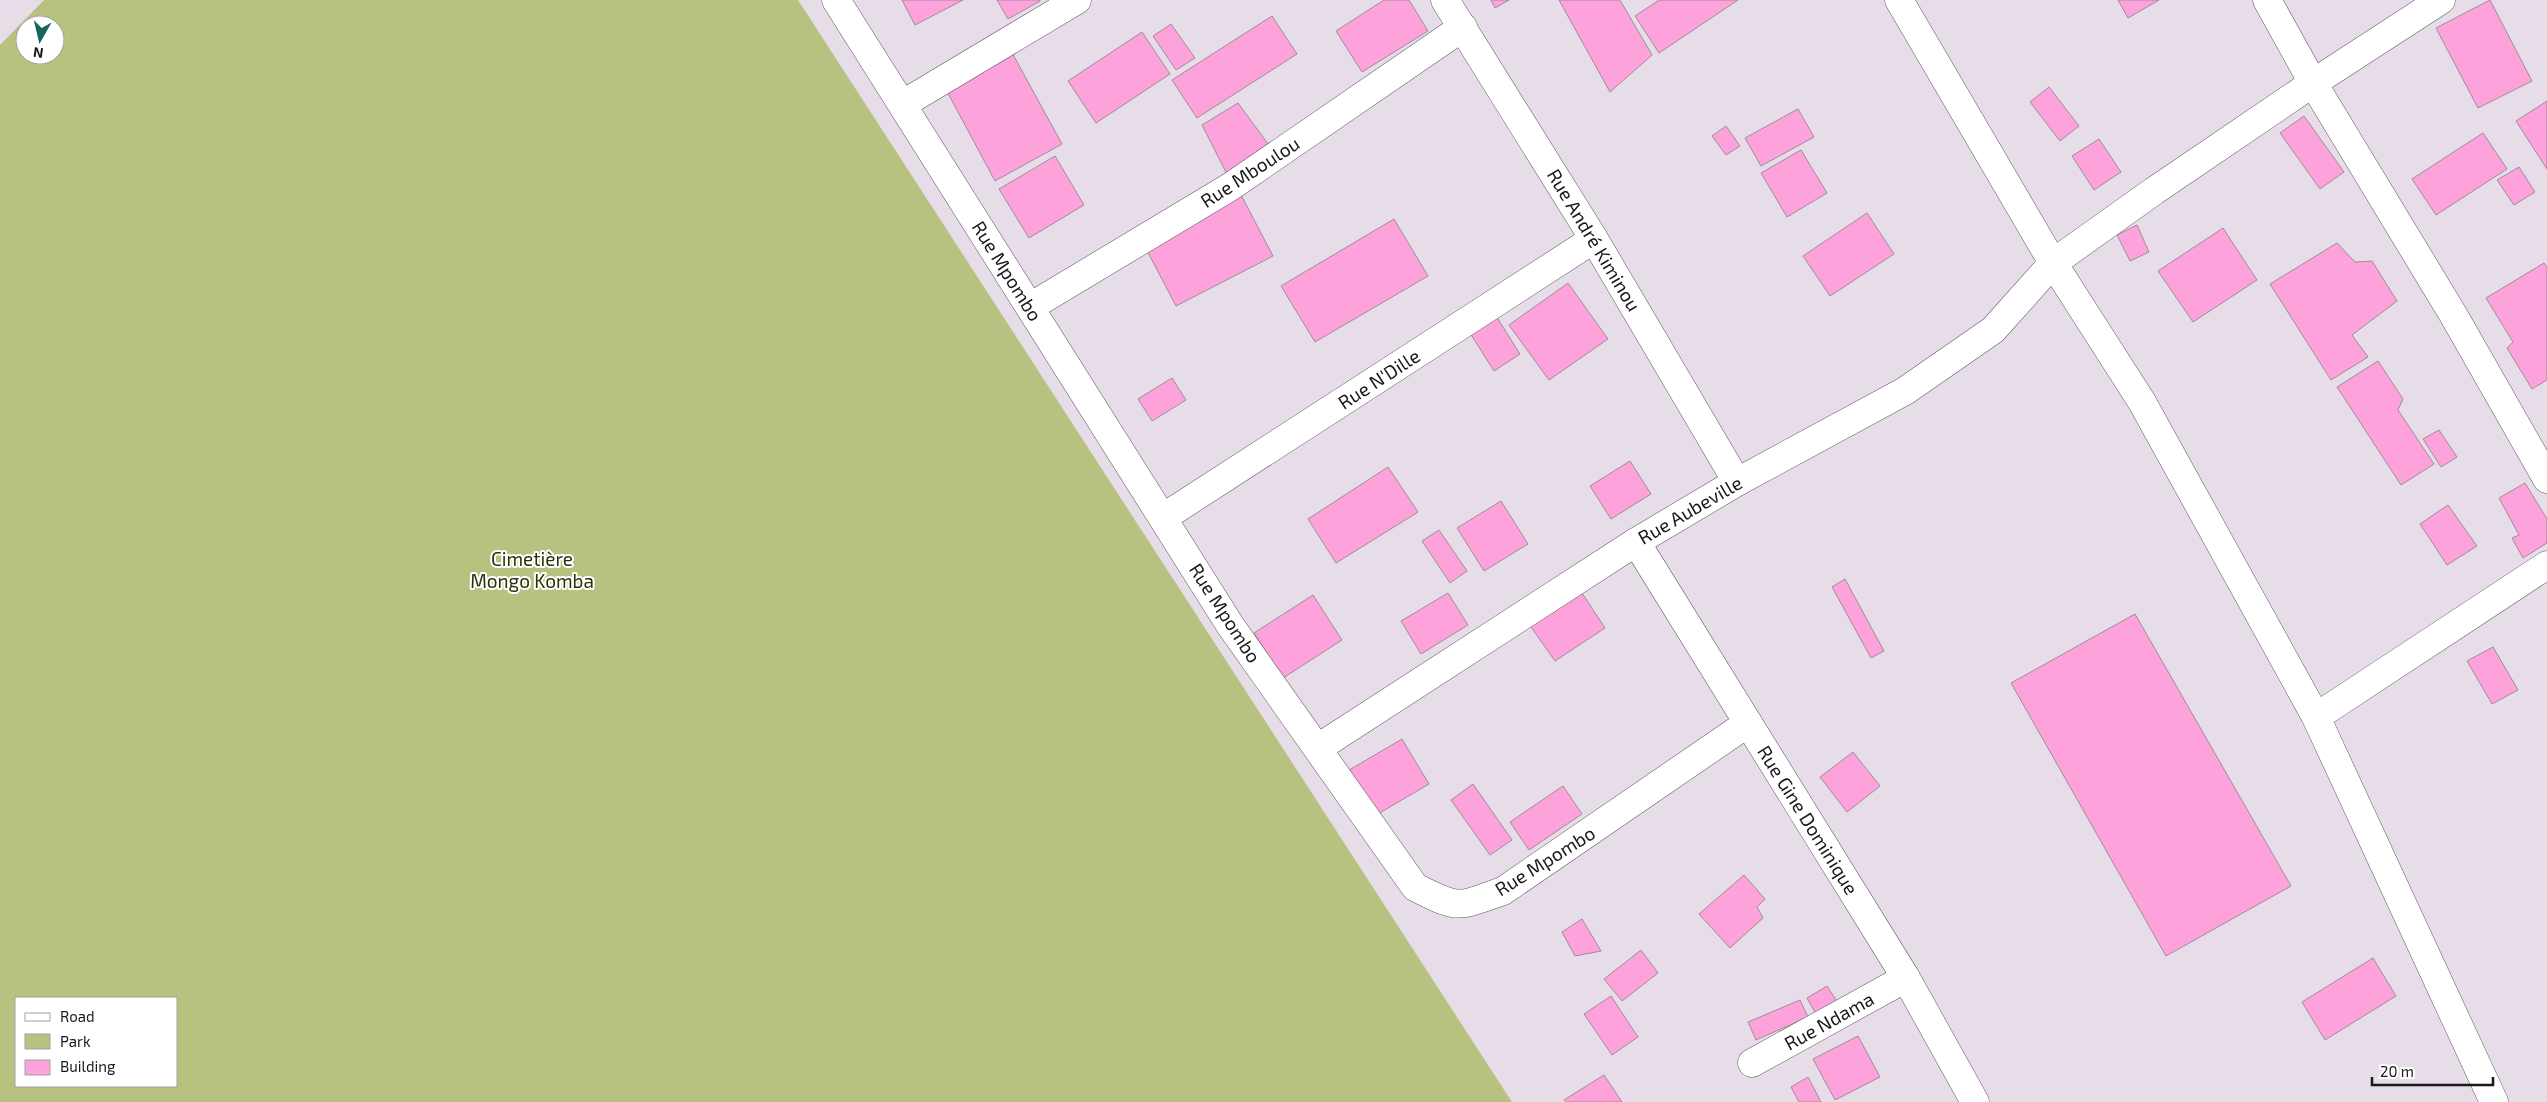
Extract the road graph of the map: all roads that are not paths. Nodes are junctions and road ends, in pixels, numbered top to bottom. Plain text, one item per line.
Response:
1 (836, 0) edge
2 (1077, 0) edge
3 (1445, 0) edge
4 (1899, 0) edge
5 (2267, 0) edge
6 (2441, 0) edge
7 (1463, 27) junction
8 (2313, 83) junction
9 (903, 104) junction
10 (1594, 239) junction
11 (2053, 263) junction
12 (1030, 307) junction
13 (2547, 479) edge
14 (1737, 482) junction
15 (1164, 517) junction
16 (1636, 542) junction
17 (2547, 565) edge
18 (2316, 717) junction
19 (1748, 723) junction
20 (1318, 748) junction
21 (1906, 978) junction
22 (1752, 1063) dead end
23 (1975, 1102) edge
24 (2494, 1102) edge

1 - 9 street, Rue Mpombo
2 - 9 street
3 - 7 street, Rue André Kiminou
4 - 11 street
5 - 8 street
6 - 8 street, Rue Aubeville
7 - 10 street, Rue André Kiminou
7 - 12 street, Rue Mboulou
8 - 11 street, Rue Aubeville
8 - 13 street
9 - 12 street, Rue Mpombo
10 - 14 street, Rue André Kiminou
10 - 15 street, Rue N'Dille
11 - 14 street, Rue Aubeville
11 - 18 street
12 - 15 street, Rue Mpombo
14 - 16 street, Rue Aubeville
15 - 20 street, Rue Mpombo
16 - 19 street, Rue Gine Dominique
16 - 20 street, Rue Aubeville
17 - 18 street
18 - 24 street
19 - 20 street, Rue Mpombo
19 - 21 street, Rue Gine Dominique
21 - 22 street, Rue Ndama
21 - 23 street, Rue Gine Dominique

